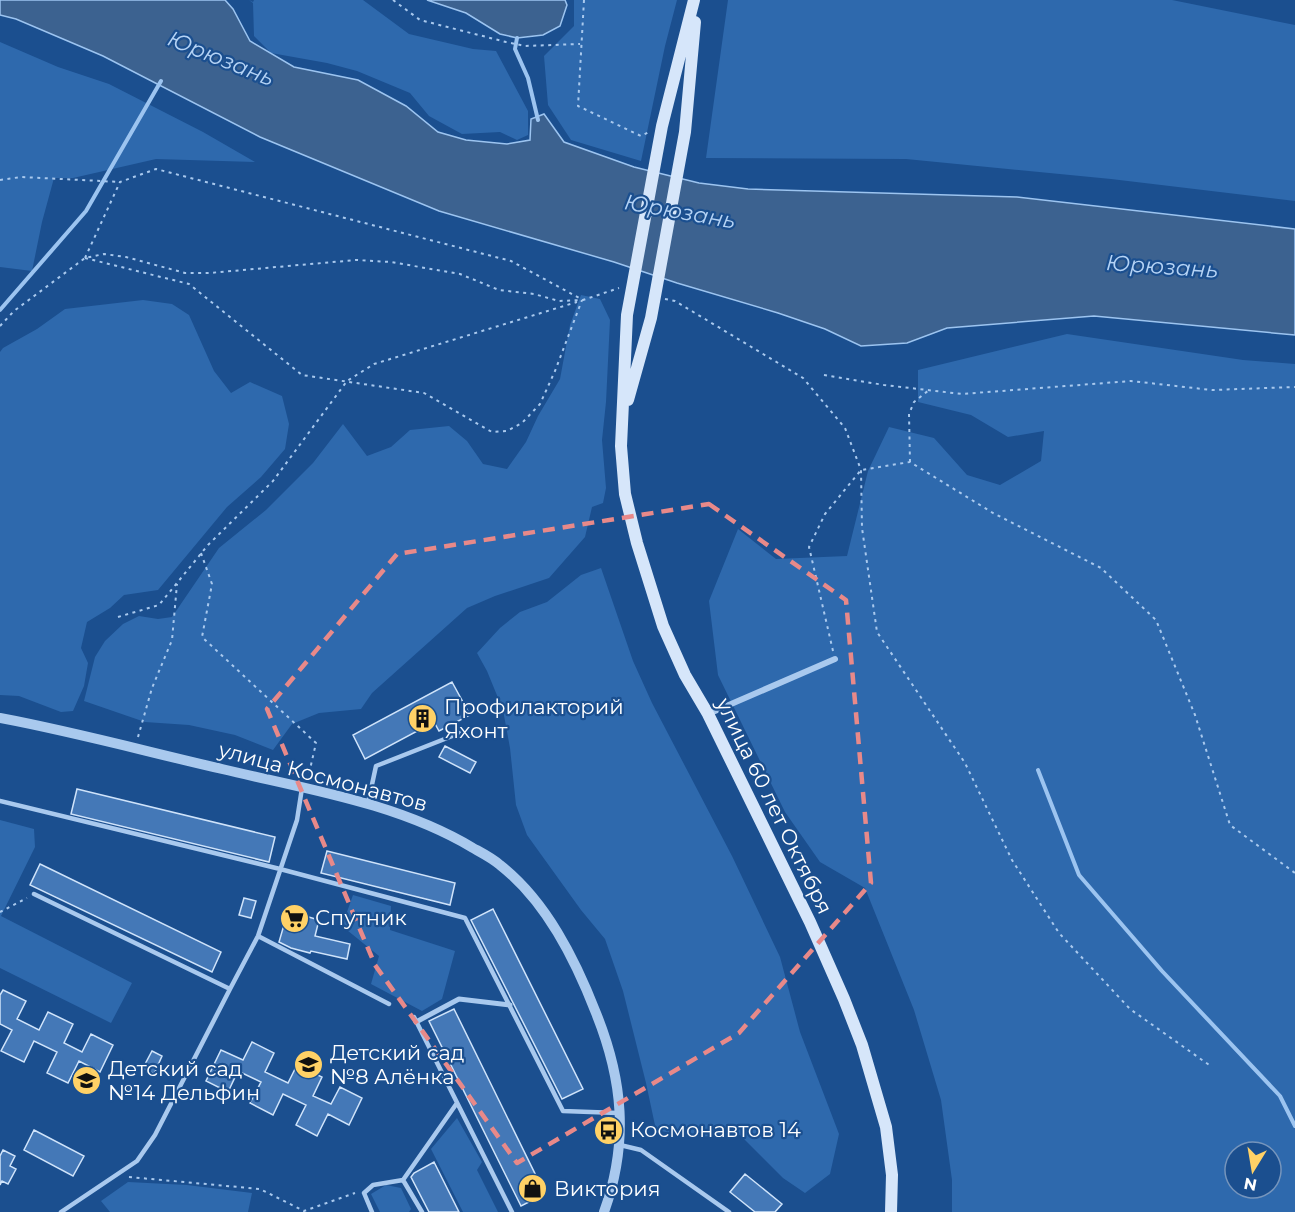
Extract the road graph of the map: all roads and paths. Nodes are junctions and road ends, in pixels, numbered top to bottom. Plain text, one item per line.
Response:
1 (393, 0) edge
2 (584, 0) edge
3 (695, 0) edge
4 (580, 44) junction
5 (662, 126) junction
6 (0, 180) edge
7 (120, 182) junction
8 (85, 258) junction
9 (626, 290) dead end
10 (665, 298) dead end
11 (583, 300) junction
12 (0, 326) edge
13 (824, 375) dead end
14 (346, 381) junction
15 (1295, 387) edge
16 (929, 390) junction
17 (623, 418) junction
18 (910, 462) junction
19 (861, 470) junction
20 (201, 553) junction
21 (177, 582) junction
22 (118, 617) dead end
23 (835, 659) joint
24 (708, 714) junction
25 (0, 718) edge
26 (470, 729) dead end
27 (135, 748) junction
28 (302, 788) junction
29 (0, 801) edge
30 (368, 805) junction
31 (280, 870) junction
32 (1295, 873) edge
33 (34, 894) joint
34 (0, 912) edge
35 (258, 936) junction
36 (230, 989) junction
37 (389, 1004) dead end
38 (510, 1005) junction
39 (415, 1020) joint
40 (1212, 1067) dead end
41 (457, 1103) junction
42 (621, 1113) junction
43 (620, 1145) junction
44 (115, 1176) junction
45 (403, 1180) junction
46 (369, 1188) junction
47 (61, 1212) edge
48 (372, 1212) edge
49 (422, 1212) edge
50 (512, 1212) edge
51 (604, 1212) edge
52 (729, 1212) edge
53 (891, 1212) edge

1 - 4 path
2 - 4 path
3 - 5 main road
3 - 17 main road
4 - 5 path
5 - 17 main road
6 - 7 path
7 - 8 path
7 - 11 path
8 - 11 path
8 - 12 path
8 - 14 path
9 - 11 path
10 - 19 path
11 - 14 path
11 - 14 path
13 - 16 path
14 - 20 path
15 - 16 path
16 - 18 path
17 - 24 main road, улица 60 лет Октября
18 - 19 path
18 - 32 path
19 - 23 path
19 - 40 path
20 - 21 path
20 - 28 path
21 - 22 path
21 - 27 path
23 - 24 street
24 - 53 main road, улица 60 лет Октября
25 - 27 street, улица Космонавтов
26 - 30 lane
27 - 28 street, улица Космонавтов
28 - 30 street, улица Космонавтов
28 - 31 lane
29 - 31 lane
30 - 42 street, улица Космонавтов
31 - 35 lane
31 - 38 lane
33 - 34 path
33 - 36 lane
35 - 36 lane
35 - 37 lane
36 - 44 lane
38 - 39 street
38 - 42 lane
39 - 41 lane
41 - 45 lane
41 - 50 lane
42 - 43 street, улица Космонавтов
43 - 51 street, улица Космонавтов
43 - 52 lane
44 - 46 path
44 - 47 lane
45 - 46 lane
45 - 49 lane
46 - 48 lane

